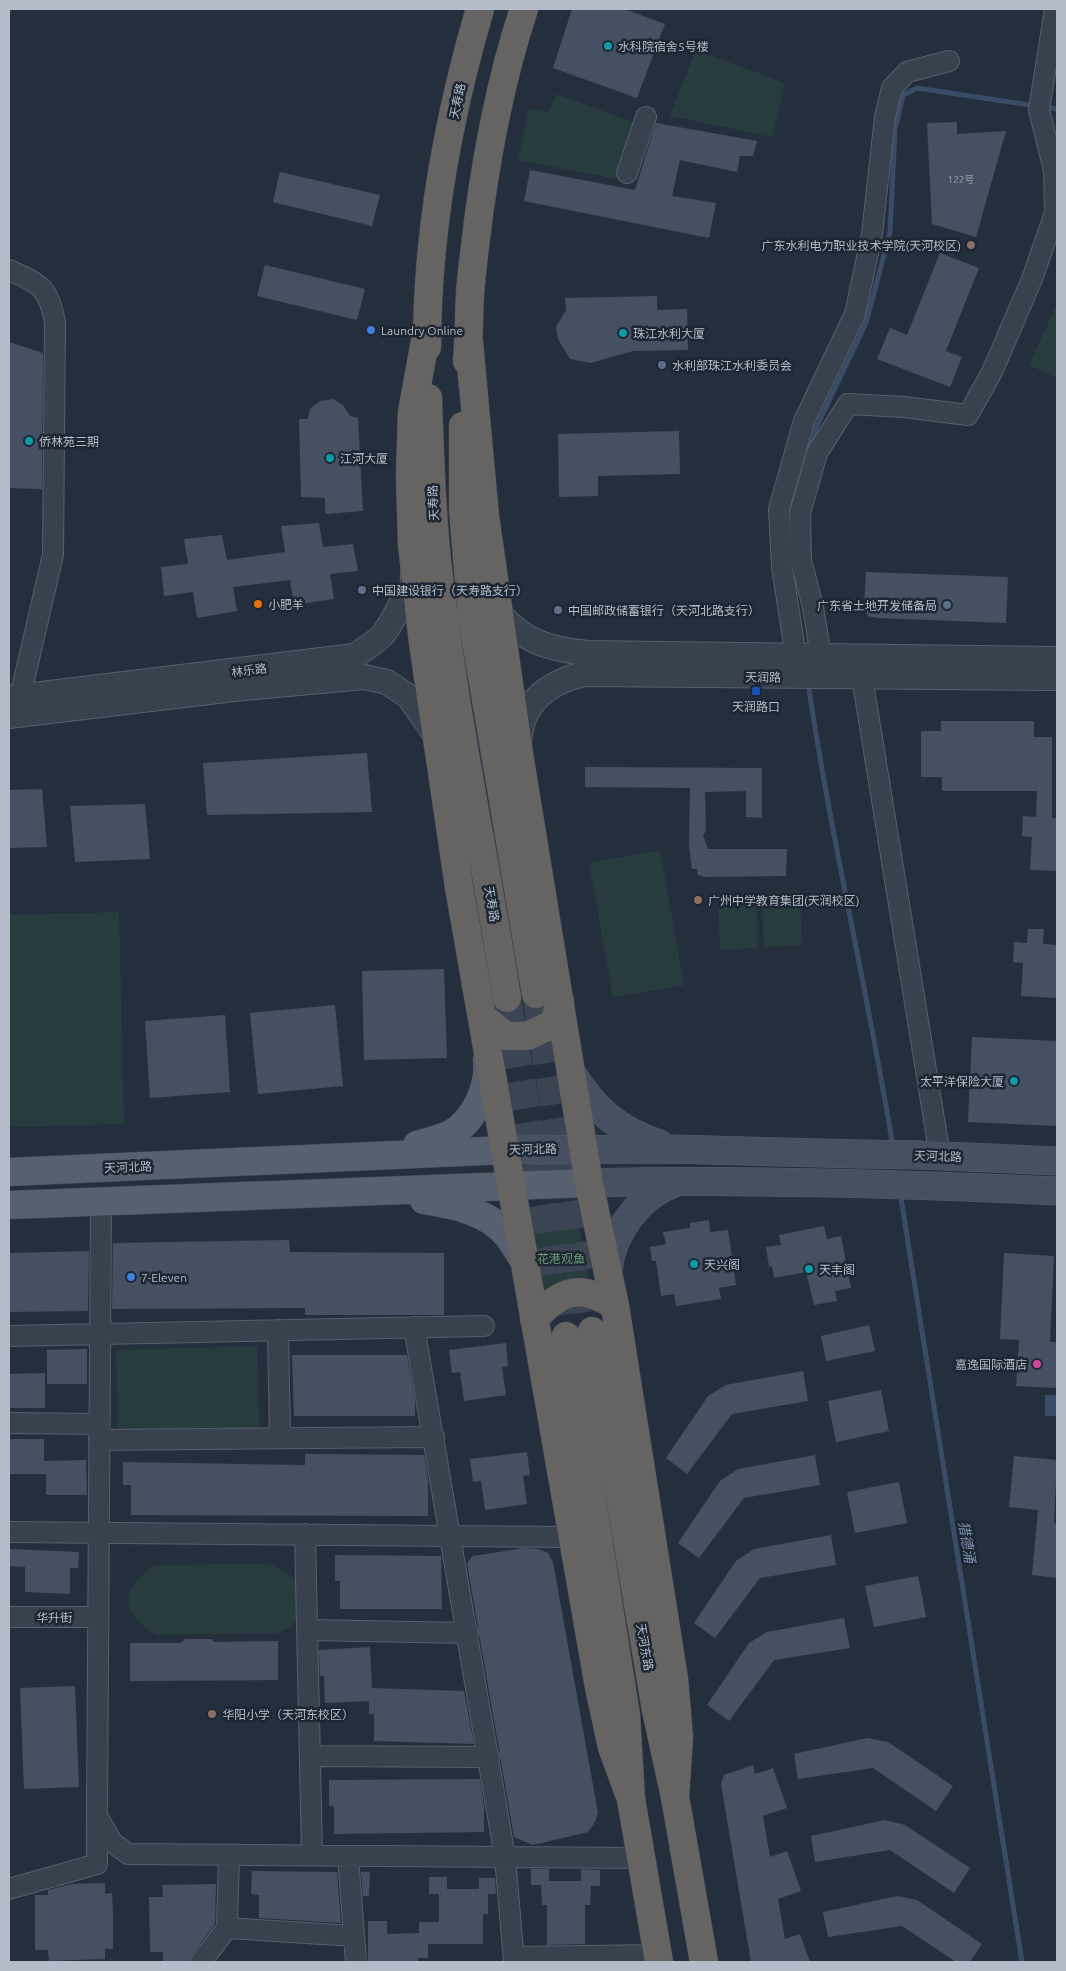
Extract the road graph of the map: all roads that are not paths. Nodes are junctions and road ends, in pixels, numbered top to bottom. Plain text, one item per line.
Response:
1 (480, 9) edge
2 (524, 9) edge
3 (1055, 9) edge
4 (949, 61) dead end
5 (646, 117) dead end
6 (627, 173) dead end
7 (9, 270) edge
8 (427, 330) junction
9 (469, 342) junction
10 (412, 544) junction
11 (498, 612) junction
12 (1057, 659) edge
13 (809, 665) junction
14 (862, 677) junction
15 (1057, 678) edge
16 (13, 706) edge
17 (438, 738) junction
18 (519, 754) junction
19 (508, 998) tunnel mouth
20 (548, 998) junction
21 (482, 1017) junction
22 (571, 1072) junction
23 (583, 1148) junction
24 (672, 1149) junction
25 (506, 1150) junction
26 (377, 1154) junction
27 (930, 1155) junction
28 (1057, 1161) edge
29 (9, 1172) edge
30 (683, 1180) junction
31 (589, 1183) junction
32 (512, 1186) junction
33 (1057, 1191) edge
34 (371, 1192) junction
35 (101, 1201) junction
36 (9, 1205) edge
37 (525, 1262) junction
38 (608, 1270) junction
39 (615, 1306) junction
40 (534, 1319) junction
41 (484, 1326) dead end
42 (414, 1327) junction
43 (278, 1330) junction
44 (592, 1331) tunnel mouth
45 (100, 1334) junction
46 (9, 1336) edge
47 (566, 1336) tunnel mouth
48 (9, 1423) edge
49 (99, 1432) junction
50 (434, 1437) junction
51 (280, 1438) junction
52 (9, 1532) edge
53 (99, 1533) junction
54 (305, 1534) junction
55 (451, 1536) junction
56 (573, 1537) junction
57 (9, 1617) edge
58 (98, 1617) junction
59 (308, 1630) junction
60 (468, 1633) junction
61 (310, 1756) junction
62 (489, 1757) junction
63 (675, 1797) junction
64 (631, 1799) junction
65 (97, 1816) junction
66 (229, 1855) junction
67 (312, 1855) junction
68 (348, 1856) junction
69 (506, 1856) junction
70 (641, 1858) junction
71 (9, 1889) edge
72 (227, 1928) junction
73 (354, 1936) junction
74 (659, 1958) edge
75 (514, 1960) edge
76 (201, 1962) edge
77 (356, 1962) edge
78 (704, 1962) edge

1 - 8 highway, 天寿路
2 - 9 highway
3 - 13 street
4 - 13 street
5 - 6 street
7 - 16 street
8 - 10 highway
8 - 19 highway, 天寿路
9 - 11 highway
9 - 20 highway
10 - 16 street, 林乐路
10 - 17 highway
11 - 13 street, 天润路
11 - 18 highway
12 - 13 street, 天润路
13 - 14 street, 天润路
13 - 18 street, 天润路
14 - 15 street, 天润路
14 - 27 street
16 - 17 street, 林乐路
17 - 21 highway
18 - 20 highway
20 - 21 highway
20 - 22 highway
21 - 25 highway
21 - 26 main road
22 - 23 highway
22 - 24 main road
23 - 24 main road, 天河北路
23 - 25 main road, 天河北路
23 - 31 highway
24 - 27 main road, 天河北路, bridge
25 - 26 main road, 天河北路
25 - 32 highway
26 - 29 main road, 天河北路
27 - 28 main road, 天河北路
30 - 31 main road
30 - 33 main road
30 - 38 main road
31 - 32 main road
31 - 38 highway
32 - 34 main road
32 - 37 highway
34 - 35 main road
34 - 37 main road
35 - 36 main road
35 - 45 street
37 - 40 highway
38 - 39 highway
39 - 40 highway
39 - 63 highway
40 - 56 highway
41 - 42 street
42 - 43 street
42 - 50 street
43 - 45 street
43 - 51 street
44 - 63 highway, 天河东路
45 - 46 street
45 - 49 street
47 - 64 highway
48 - 49 street
49 - 51 street
49 - 53 street
50 - 51 street
50 - 55 street
52 - 53 street
53 - 54 street
53 - 58 street
54 - 55 street
54 - 59 street
55 - 56 street
55 - 60 street
56 - 64 highway
57 - 58 street, 华升街
58 - 65 street
59 - 60 street
59 - 61 street
60 - 62 street
61 - 62 street
61 - 67 street
62 - 69 street
63 - 78 highway, 天河东路
64 - 70 highway
65 - 66 street
65 - 71 street
66 - 67 street
66 - 72 street
67 - 68 street
68 - 69 street
68 - 73 street
69 - 70 street
69 - 75 street
70 - 74 highway
72 - 73 street
72 - 76 street
73 - 77 street
74 - 75 street

